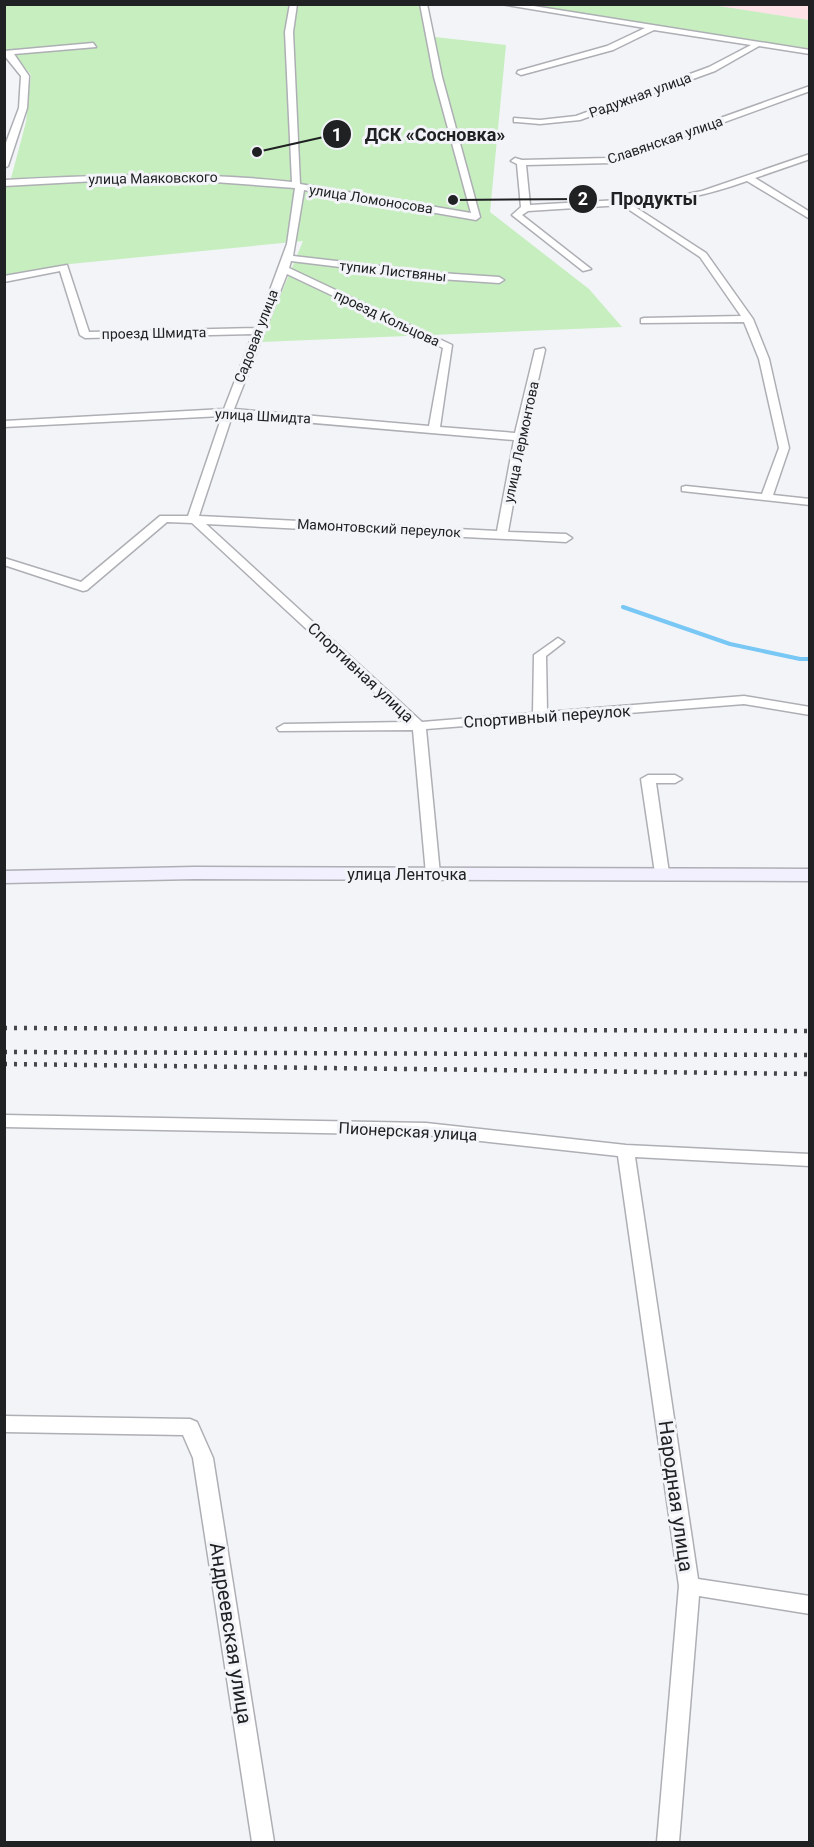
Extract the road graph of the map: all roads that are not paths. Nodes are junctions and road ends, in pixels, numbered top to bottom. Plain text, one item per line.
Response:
1 (294, 4) edge
2 (423, 4) edge
3 (504, 4) edge
4 (652, 28) junction
5 (93, 45) dead end
6 (756, 45) junction
7 (810, 52) edge
8 (7, 53) edge
9 (521, 73) dead end
10 (810, 88) edge
11 (517, 120) dead end
12 (810, 156) edge
13 (4, 166) edge
14 (749, 178) junction
15 (4, 183) edge
16 (298, 186) junction
17 (625, 204) junction
18 (526, 208) junction
19 (810, 216) edge
20 (288, 258) junction
21 (282, 268) junction
22 (586, 269) dead end
23 (4, 279) edge
24 (499, 280) dead end
25 (748, 319) junction
26 (644, 321) dead end
27 (257, 331) junction
28 (540, 350) dead end
29 (228, 412) junction
30 (4, 424) edge
31 (434, 430) junction
32 (520, 437) junction
33 (686, 489) dead end
34 (766, 497) junction
35 (810, 502) edge
36 (193, 518) junction
37 (502, 535) junction
38 (566, 538) dead end
39 (4, 561) edge
40 (558, 642) dead end
41 (810, 711) edge
42 (540, 717) junction
43 (419, 726) junction
44 (284, 728) dead end
45 (675, 779) dead end
46 (662, 873) junction
47 (433, 874) junction
48 (810, 875) edge
49 (4, 877) edge
50 (4, 1121) edge
51 (626, 1151) junction
52 (810, 1160) edge
53 (4, 1424) edge
54 (689, 1586) junction
55 (810, 1605) edge
56 (263, 1842) edge
57 (668, 1842) edge

1 - 16 street, Садовая улица
2 - 16 street, улица Ломоносова
3 - 4 street
4 - 6 street
4 - 9 street
5 - 8 street
6 - 7 street
6 - 11 street, Радужная улица
8 - 13 street
10 - 18 street, Славянская улица
12 - 14 street
14 - 17 street
14 - 19 street
15 - 16 street, улица Маяковского
16 - 20 street, Садовая улица
17 - 18 street
17 - 25 street
18 - 22 street
20 - 21 street, Садовая улица
20 - 24 street, тупик Листвяны
21 - 27 street, Садовая улица
21 - 31 street, проезд Кольцова
23 - 27 street, проезд Шмидта
25 - 26 street
25 - 34 street
27 - 29 street, Садовая улица
28 - 32 street, улица Лермонтова
29 - 30 street, улица Шмидта
29 - 31 street, улица Шмидта
29 - 36 street, Садовая улица
31 - 32 street, улица Шмидта
32 - 37 street, улица Лермонтова
33 - 34 street
34 - 35 street
36 - 37 street, Мамонтовский переулок
36 - 39 street, Мамонтовский переулок
36 - 43 street, Спортивная улица
37 - 38 street, Мамонтовский переулок
40 - 42 street
41 - 42 street, Спортивный переулок
42 - 43 street, Спортивный переулок
43 - 44 street, Спортивный переулок
43 - 47 street, Спортивная улица
45 - 46 street
46 - 47 main road, улица Ленточка
46 - 48 main road, улица Ленточка
47 - 49 main road, улица Ленточка
50 - 51 street, Пионерская улица
51 - 52 street, Пионерская улица
51 - 54 street, Народная улица
53 - 56 street, Андреевская улица
54 - 55 street
54 - 57 street, Народная улица

